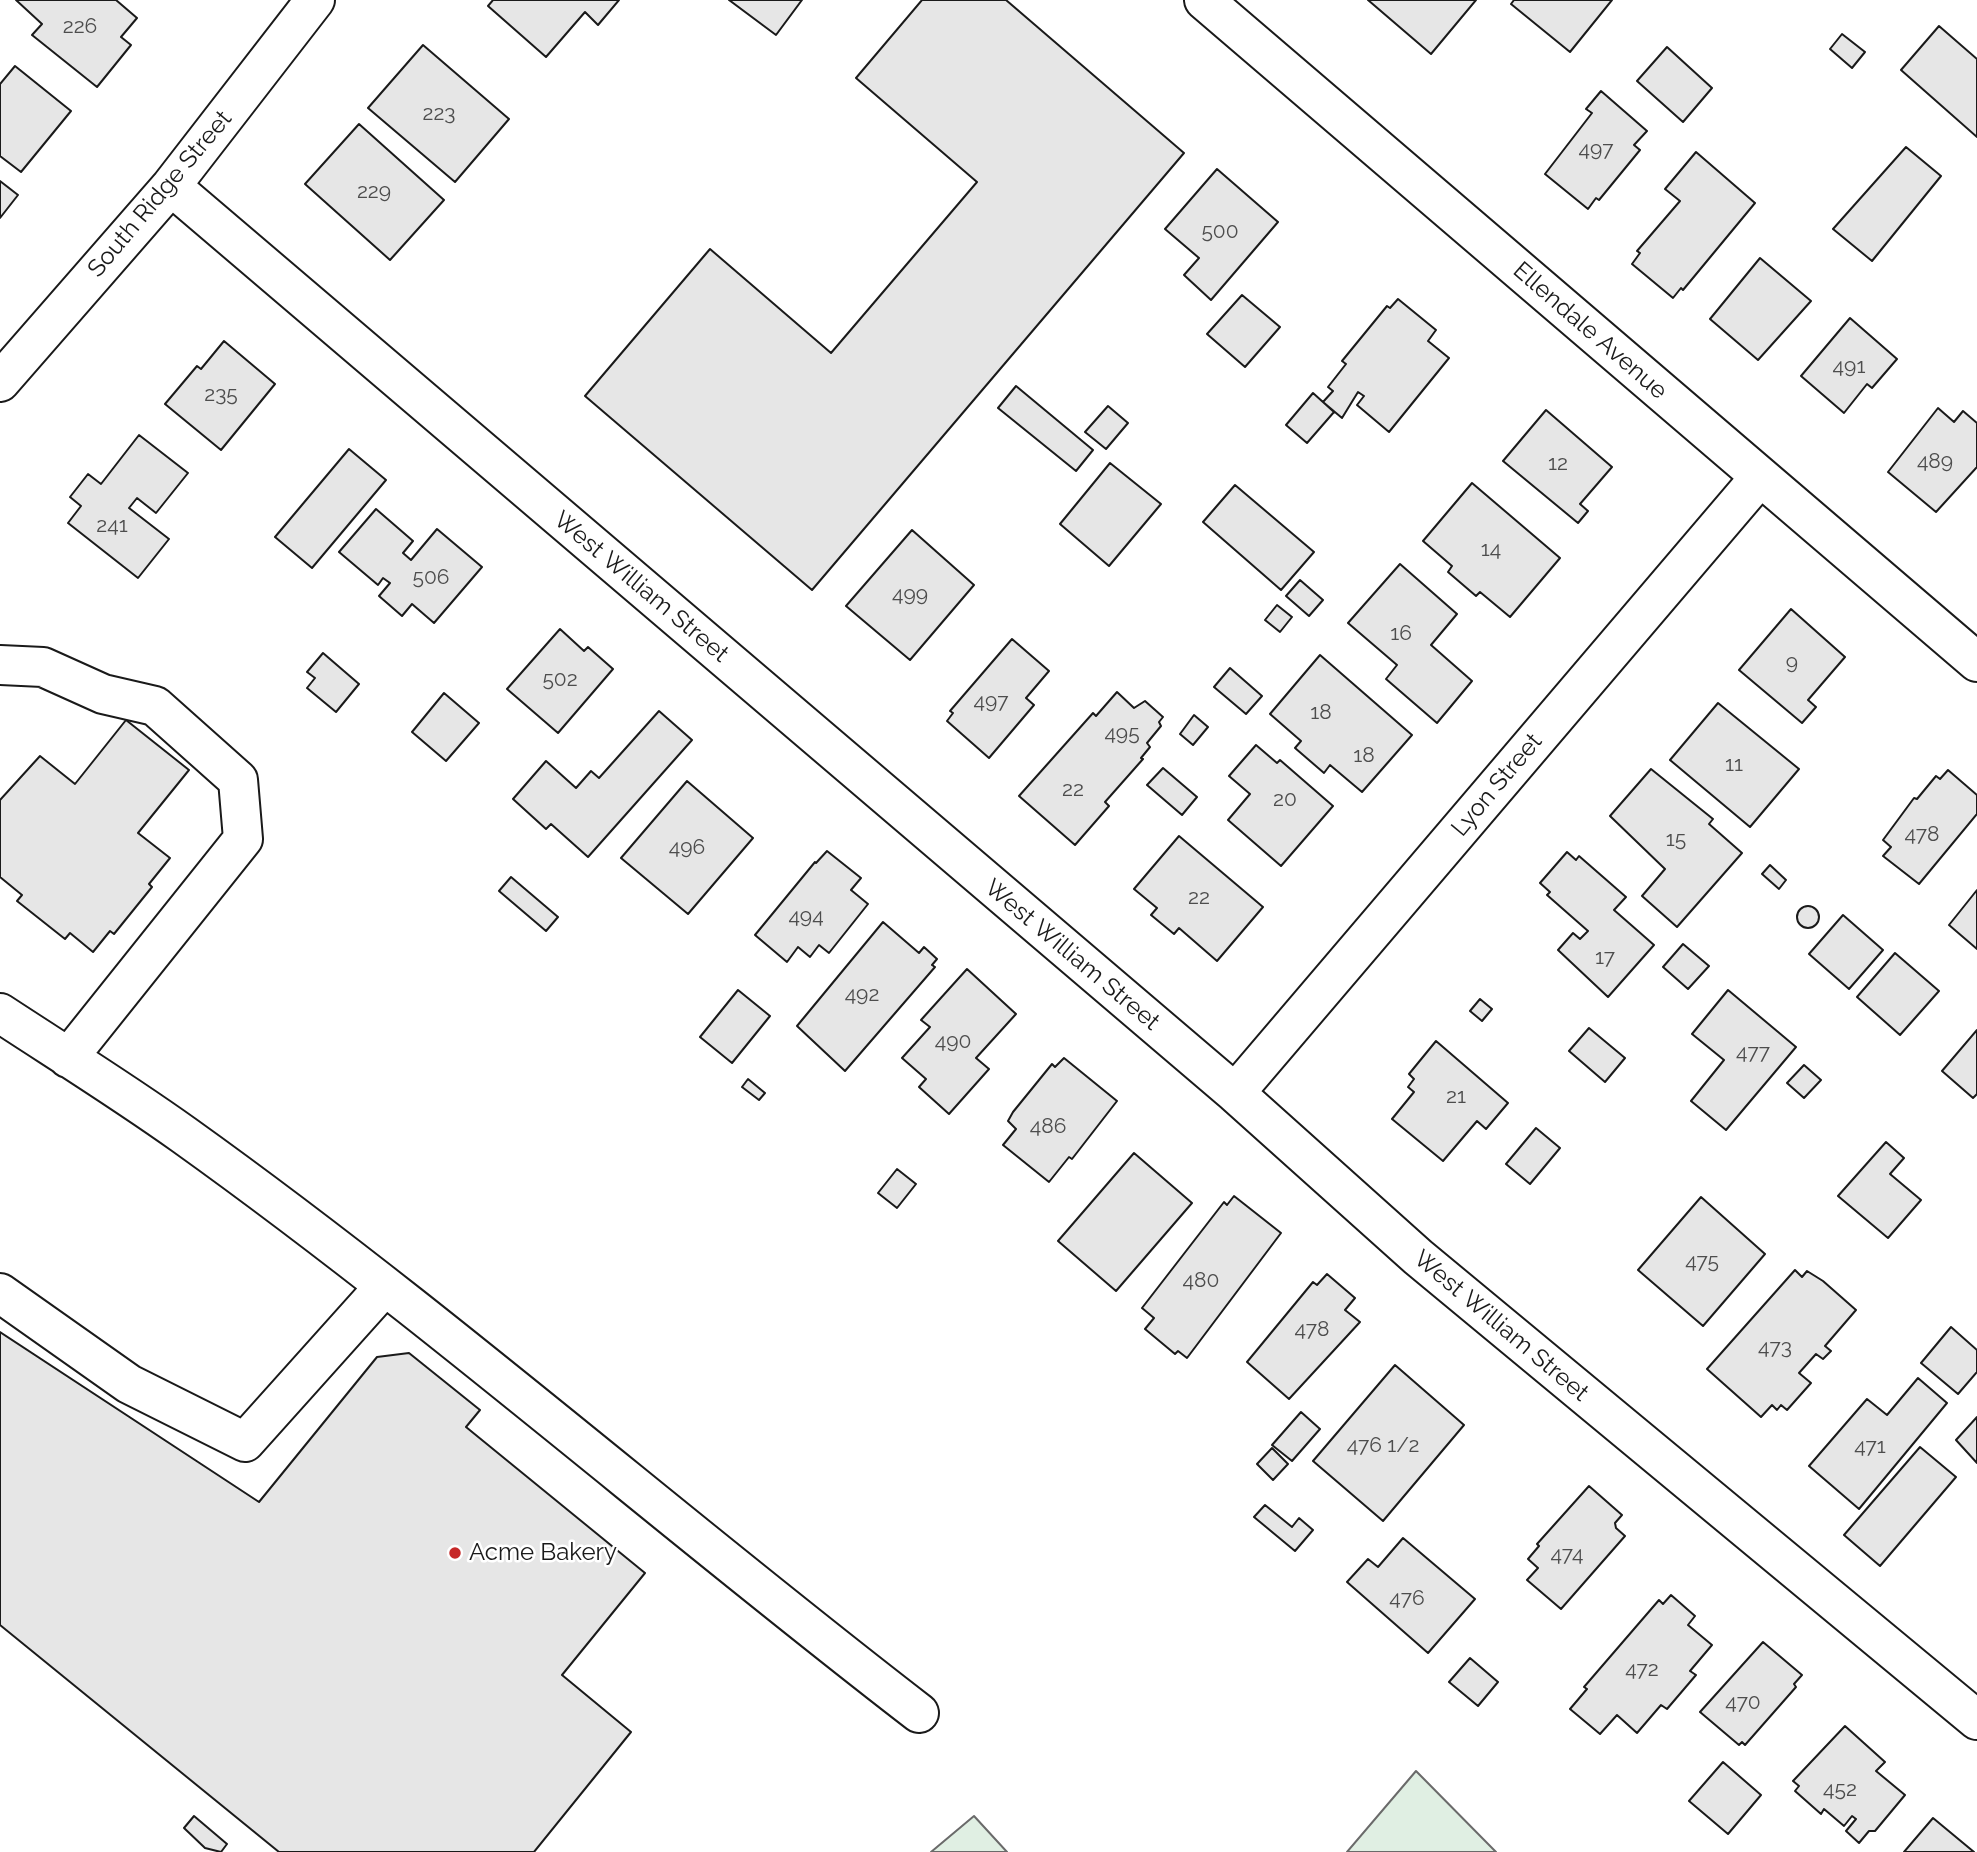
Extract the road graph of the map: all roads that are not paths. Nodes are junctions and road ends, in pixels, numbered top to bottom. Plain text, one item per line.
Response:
1 (315, 0) edge
2 (1204, 0) edge
3 (171, 186) junction
4 (0, 382) edge
5 (1760, 477) junction
6 (1977, 662) edge
7 (0, 665) edge
8 (0, 1013) edge
9 (68, 1058) junction
10 (1235, 1093) junction
11 (384, 1287) junction
12 (0, 1293) edge
13 (919, 1713) dead end
14 (1977, 1720) edge

1 - 3 street, South Ridge Street
2 - 5 street, Ellendale Avenue
3 - 4 street, South Ridge Street
3 - 10 street, West William Street
5 - 6 street, Ellendale Avenue
5 - 10 street, Lyon Street
7 - 9 street
8 - 9 street
9 - 11 street
10 - 14 street, West William Street
11 - 12 street
11 - 13 street

